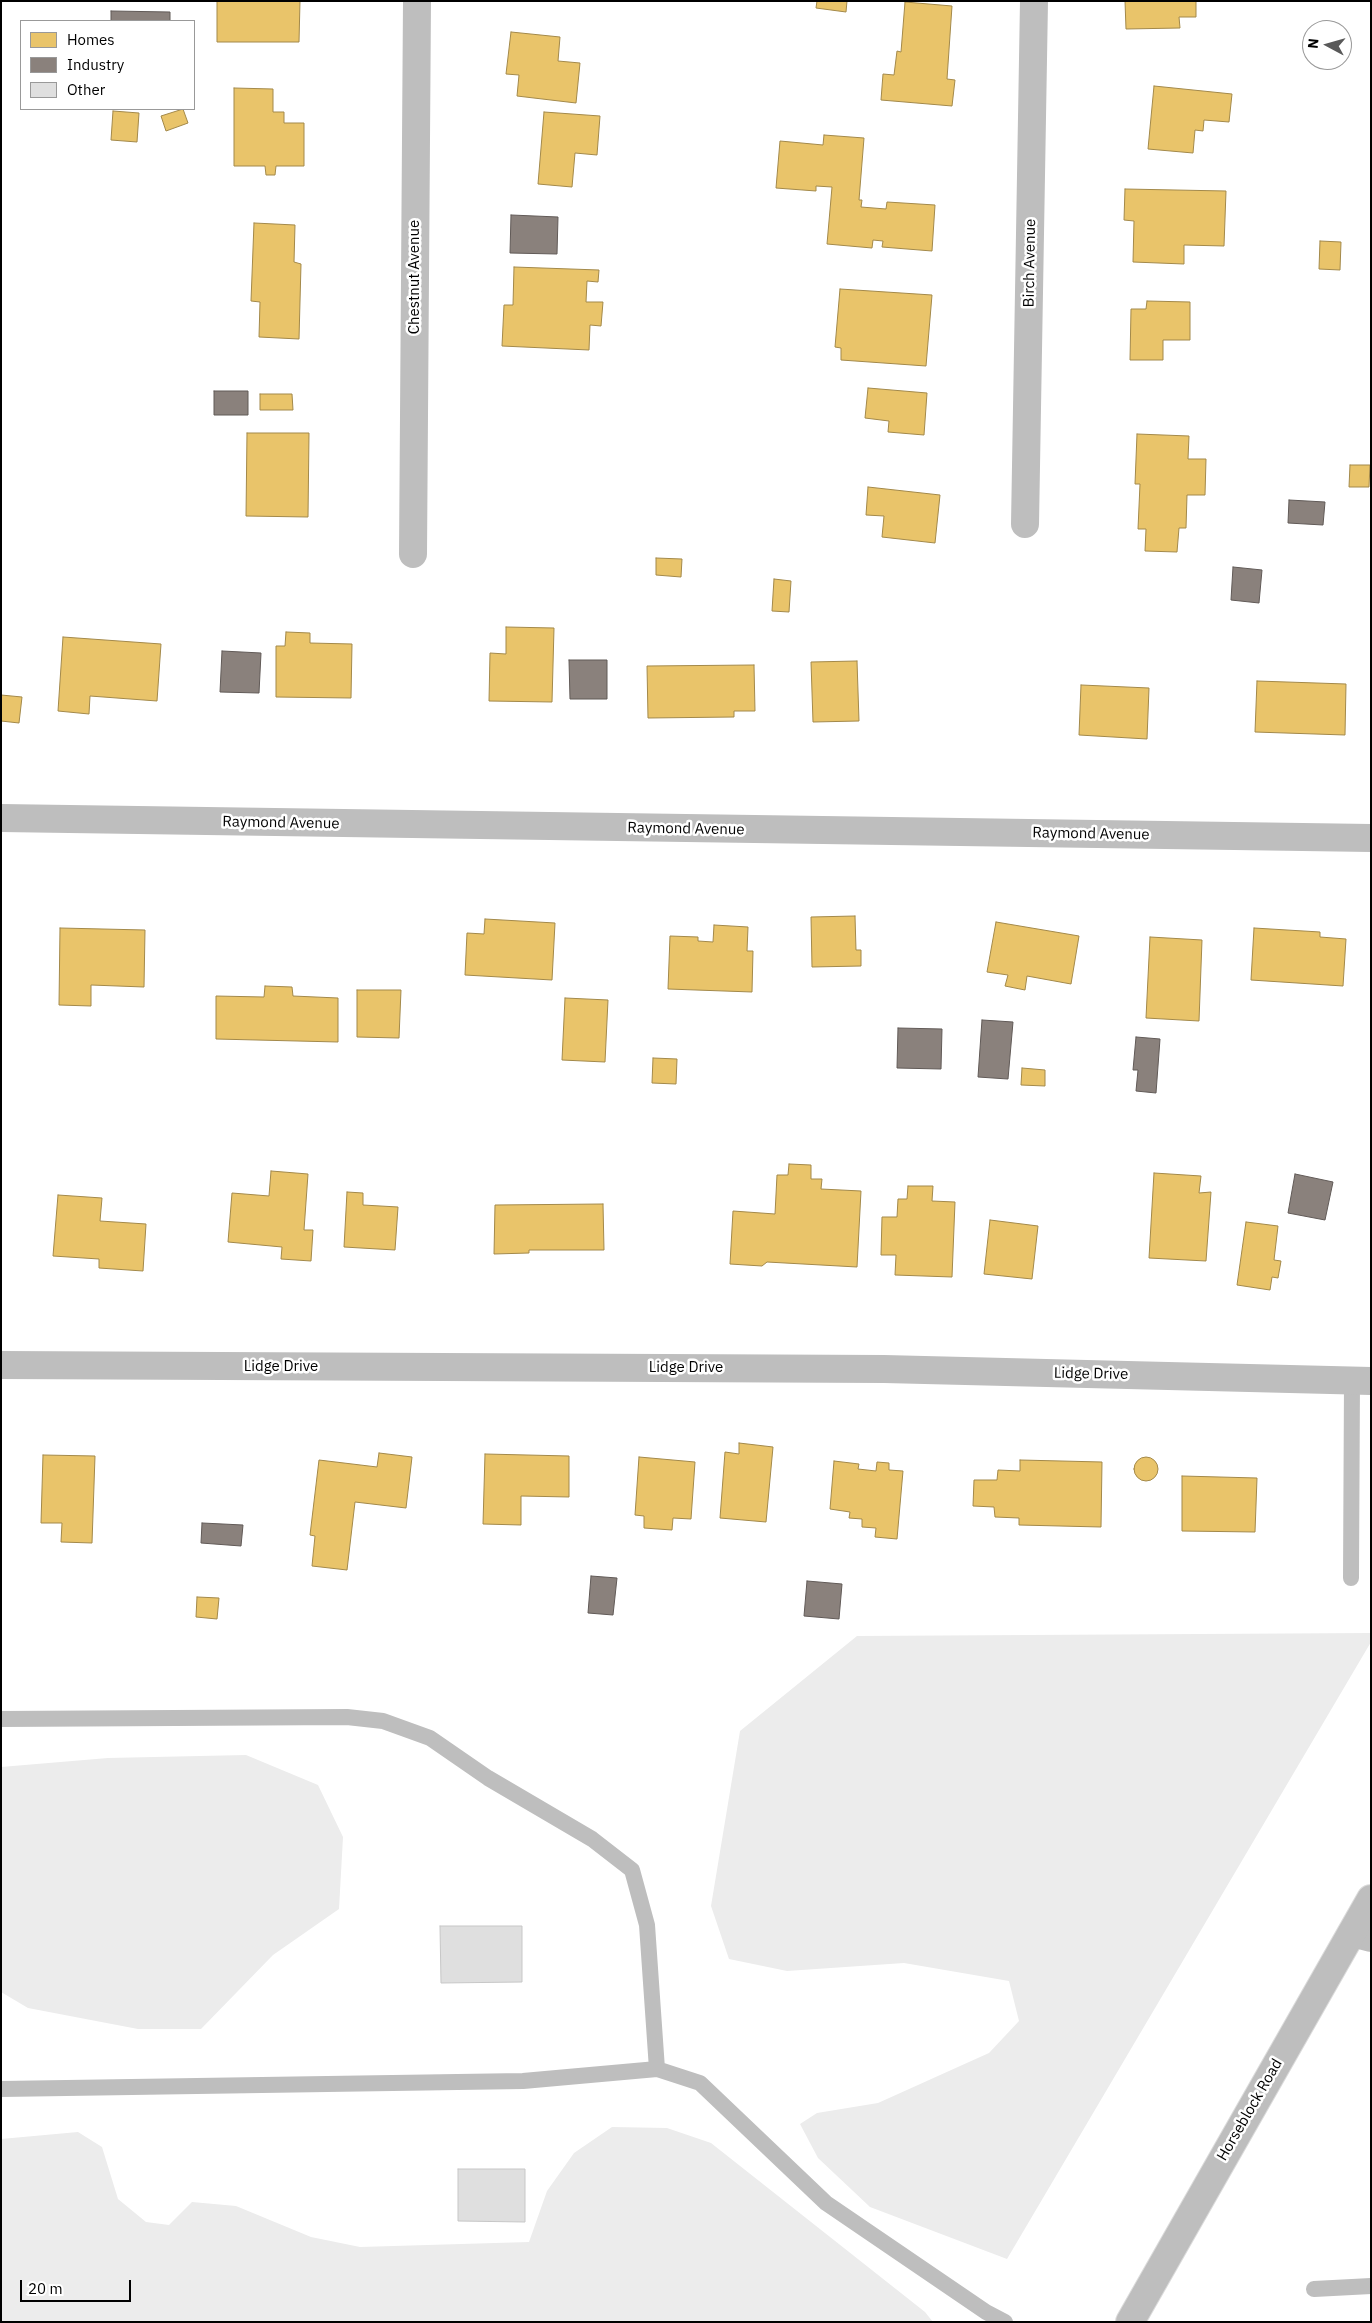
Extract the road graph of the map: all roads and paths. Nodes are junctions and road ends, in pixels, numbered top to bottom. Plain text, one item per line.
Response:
1 (417, 1) edge
2 (1034, 1) edge
3 (1025, 524) dead end
4 (413, 554) dead end
5 (1, 818) edge
6 (1371, 838) edge
7 (1, 1365) edge
8 (1361, 1381) edge
9 (1351, 1578) dead end
10 (1, 1719) edge
11 (1371, 1899) edge
12 (1361, 1936) edge
13 (657, 2069) junction
14 (1, 2090) edge
15 (1371, 2286) edge
16 (1314, 2289) dead end
17 (1005, 2322) edge
18 (1130, 2322) edge

1 - 4 street, Chestnut Avenue
2 - 3 street, Birch Avenue
5 - 6 street, Raymond Avenue
7 - 8 street, Lidge Drive
8 - 9 lane
10 - 13 lane
11 - 12 street, Horseblock Road
12 - 18 street, Horseblock Road
13 - 14 lane
13 - 17 lane
15 - 16 lane

